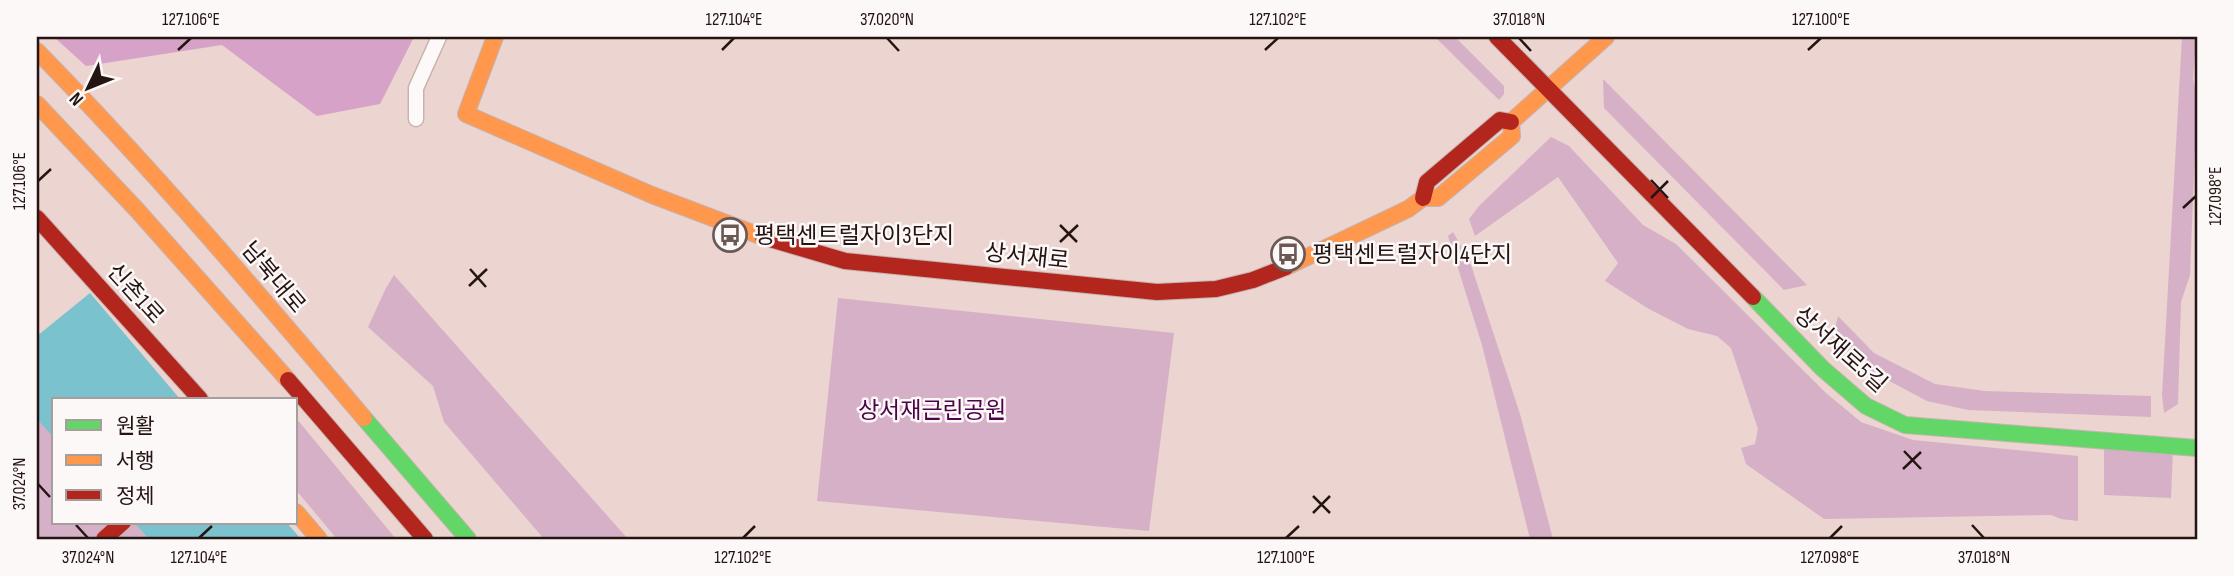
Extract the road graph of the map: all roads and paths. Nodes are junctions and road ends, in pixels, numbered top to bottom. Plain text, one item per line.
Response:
1 (439, 37) edge
2 (495, 37) edge
3 (1497, 37) edge
4 (1606, 37) edge
5 (37, 51) edge
6 (1548, 88) junction
7 (37, 104) edge
8 (416, 119) dead end
9 (37, 218) edge
10 (199, 398) edge
11 (2197, 448) edge
12 (298, 514) edge
13 (121, 524) edge
14 (104, 539) edge
15 (319, 539) edge
16 (425, 539) edge
17 (468, 539) edge

1 - 8 street
2 - 6 main road, 상서재로
3 - 6 main road, 상서재로5길
4 - 6 main road, 상서재로
5 - 17 main road, 남북대로
6 - 11 main road, 상서재로5길
7 - 16 main road
9 - 10 main road, 신촌1로
12 - 15 main road
13 - 14 main road

